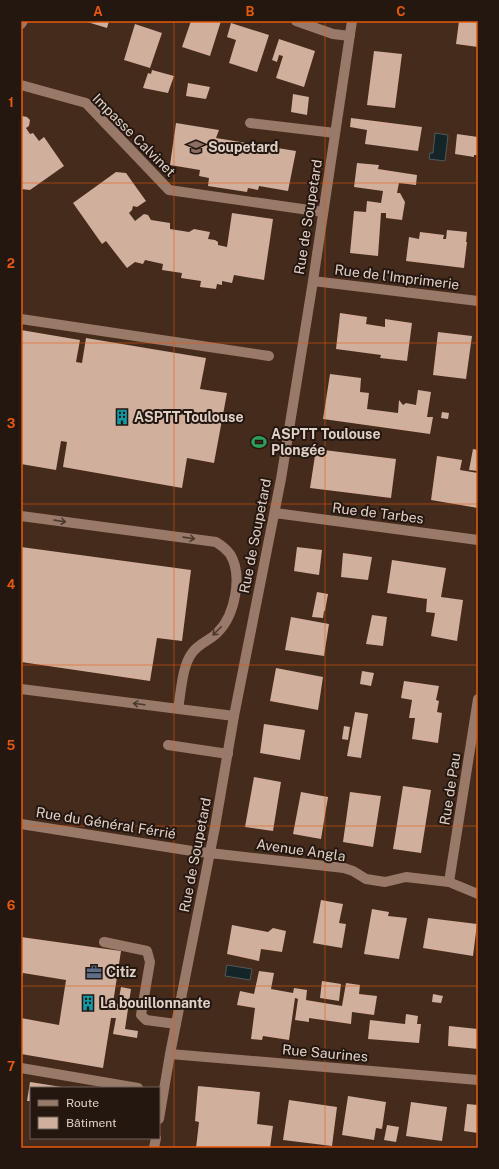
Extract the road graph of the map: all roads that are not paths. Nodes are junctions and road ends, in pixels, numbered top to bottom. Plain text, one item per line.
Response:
1 (23, 21) edge
2 (296, 21) edge
3 (352, 21) edge
4 (21, 24) edge
5 (350, 36) junction
6 (21, 85) edge
7 (250, 123) dead end
8 (335, 133) junction
9 (323, 212) junction
10 (313, 281) junction
11 (478, 302) edge
12 (21, 319) edge
13 (269, 356) dead end
14 (275, 513) junction
15 (21, 516) edge
16 (478, 540) edge
17 (21, 689) edge
18 (478, 699) edge
19 (178, 709) junction
20 (234, 716) junction
21 (168, 745) dead end
22 (228, 754) junction
23 (21, 824) edge
24 (210, 852) junction
25 (449, 882) junction
26 (478, 894) edge
27 (104, 942) dead end
28 (176, 1024) junction
29 (170, 1054) junction
30 (21, 1068) edge
31 (478, 1080) edge
32 (132, 1087) edge
33 (160, 1113) edge

1 - 4 street
2 - 5 street
3 - 5 street, Rue de Soupetard
5 - 8 street, Rue de Soupetard
6 - 9 street, Impasse Calvinet
7 - 8 street
8 - 9 street, Rue de Soupetard
9 - 10 street, Rue de Soupetard
10 - 11 street, Rue de l'Imprimerie
10 - 14 street, Rue de Soupetard
12 - 13 street
14 - 16 street, Rue de Tarbes
14 - 20 street, Rue de Soupetard
15 -> 19 street
19 -> 17 street
18 - 25 street, Rue de Pau
19 - 20 street
20 - 22 street, Rue de Soupetard
21 - 22 street
22 - 24 street, Rue de Soupetard
23 - 24 street, Rue du Général Férrié
24 - 25 street, Avenue Angla
24 - 28 street, Rue de Soupetard
25 - 26 street, Avenue Angla
27 - 28 street
28 - 29 street, Rue de Soupetard
29 - 31 street, Rue Saurines
29 - 33 street, Rue de Soupetard
30 - 32 street

